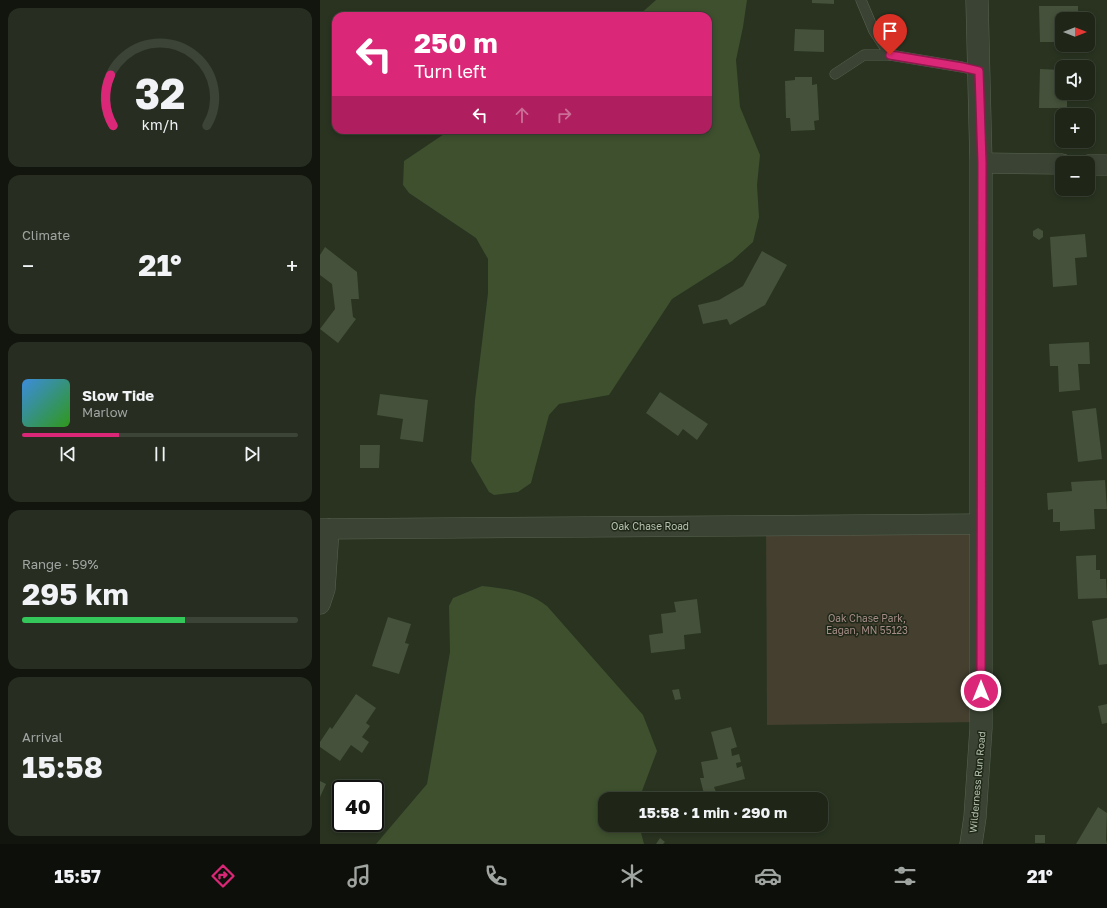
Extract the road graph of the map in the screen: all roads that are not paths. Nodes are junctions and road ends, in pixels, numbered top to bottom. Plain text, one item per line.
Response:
1 (861, 0) edge
2 (977, 0) edge
3 (890, 55) junction
4 (979, 71) junction
5 (835, 74) dead end
6 (982, 163) junction
7 (1055, 164) edge
8 (1095, 164) edge
9 (1107, 165) edge
10 (981, 524) junction
11 (324, 529) edge
12 (320, 604) edge
13 (971, 844) edge

1 - 3 lane
2 - 4 street, Wilderness Run Road
3 - 4 lane
3 - 5 lane
4 - 6 street, Wilderness Run Road
6 - 7 street
6 - 10 street, Wilderness Run Road
8 - 9 street
10 - 11 street, Oak Chase Road
10 - 13 street, Wilderness Run Road
11 - 12 street

